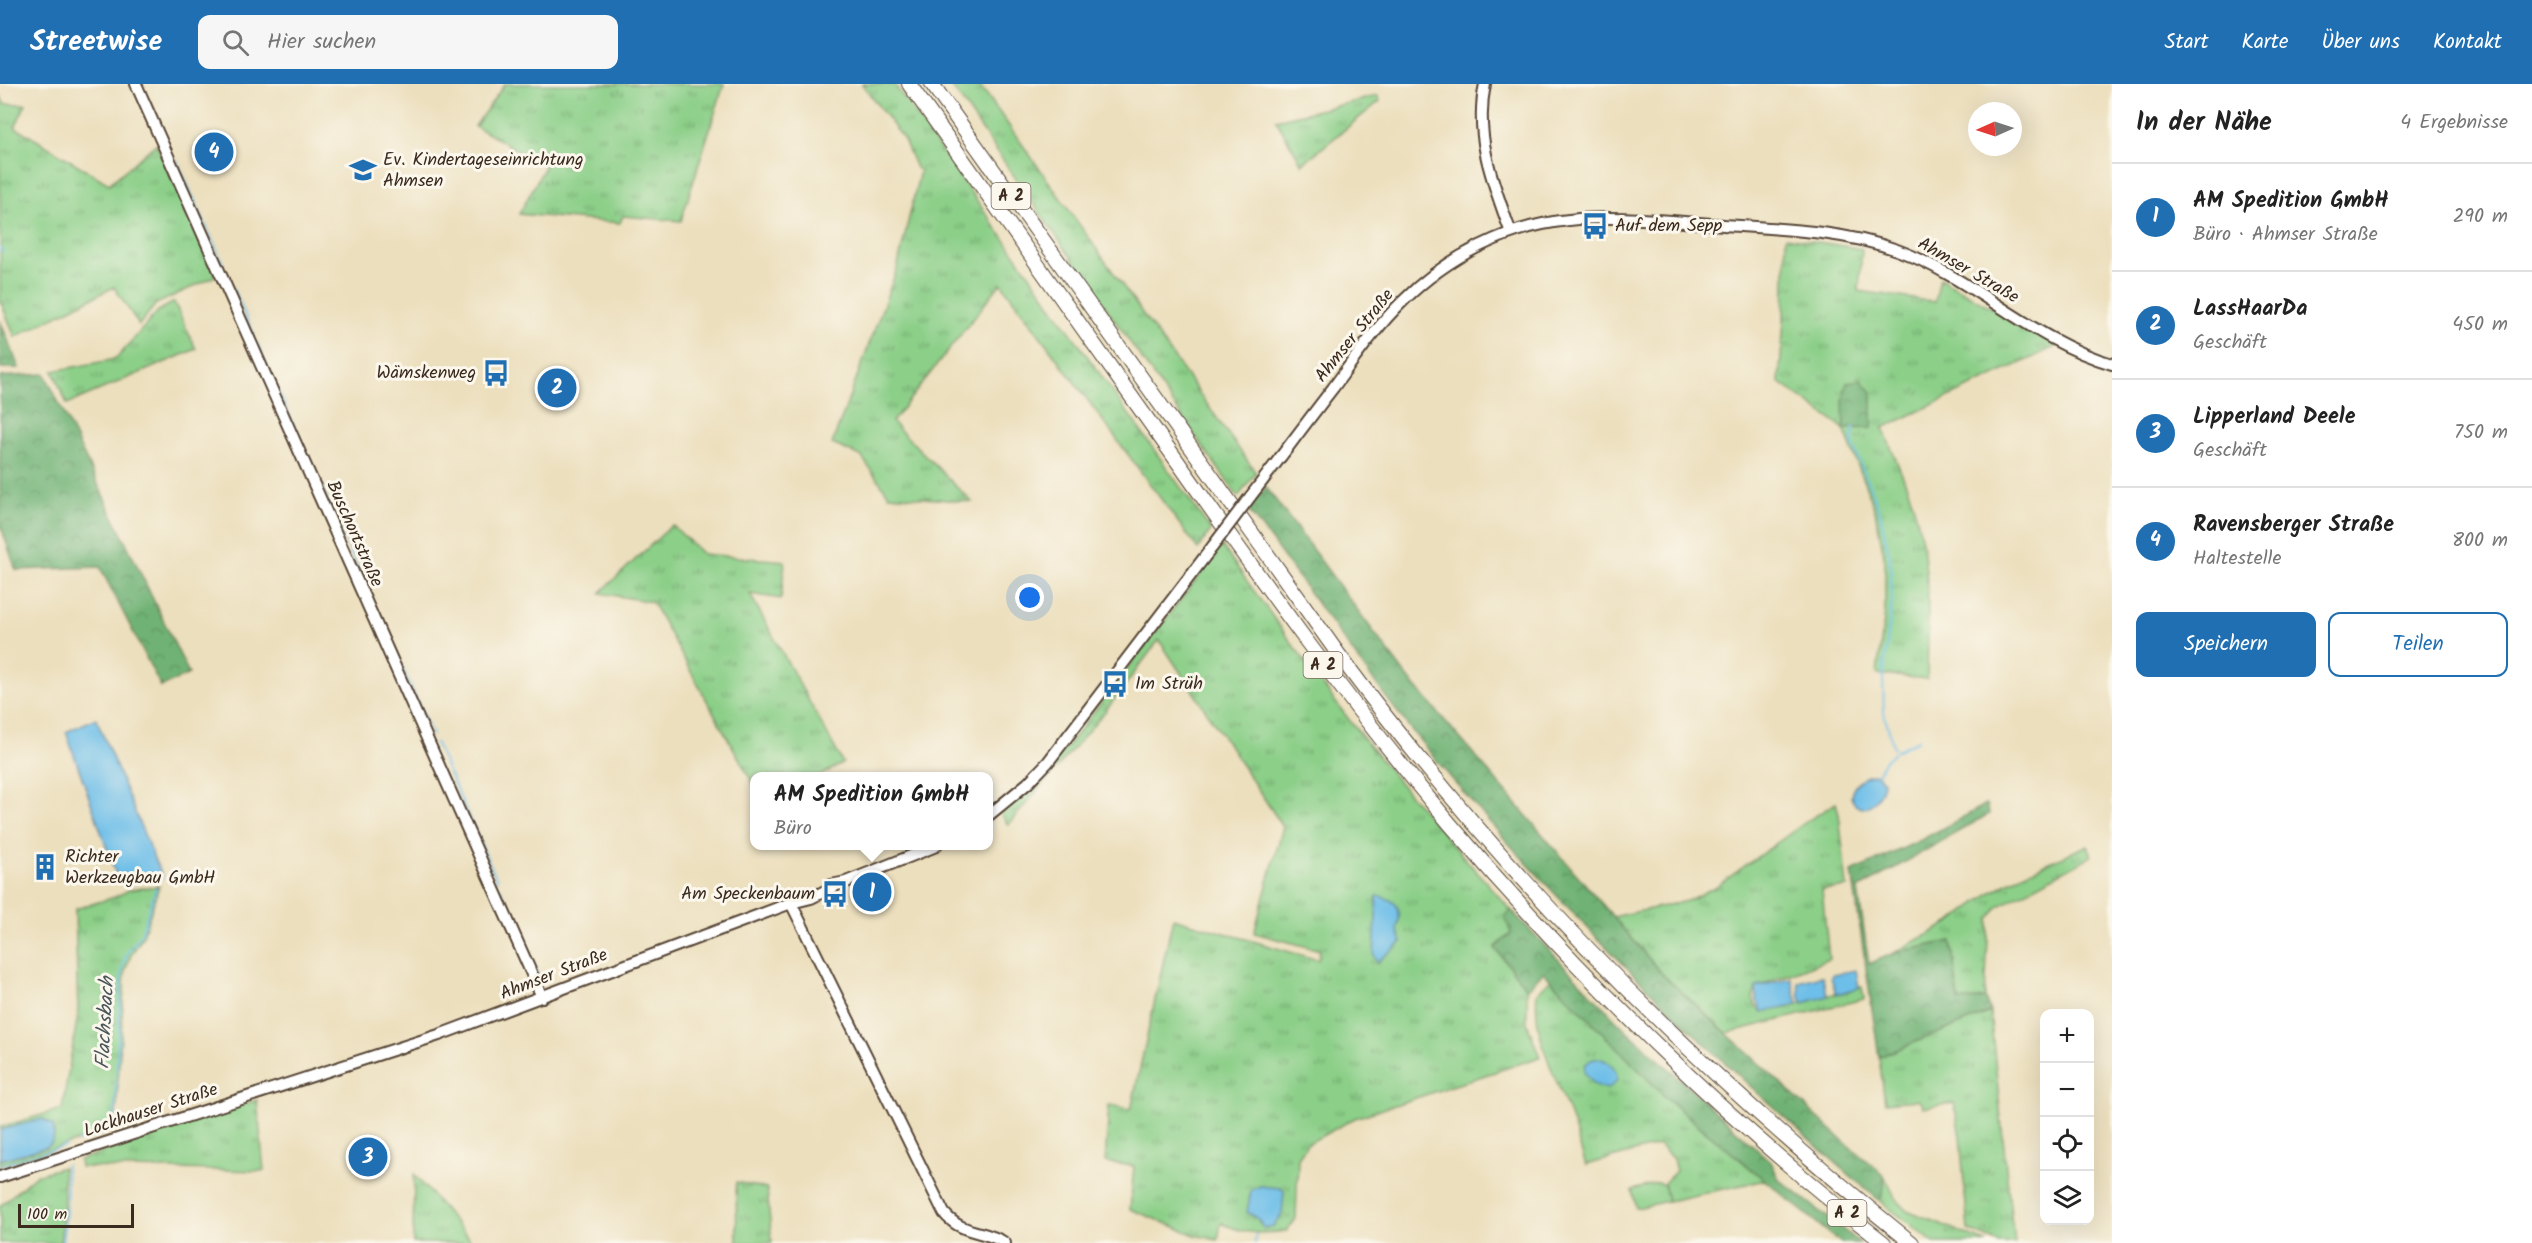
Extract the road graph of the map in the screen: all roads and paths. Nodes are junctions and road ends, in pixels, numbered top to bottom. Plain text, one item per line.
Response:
1 (136, 84) edge
2 (909, 84) edge
3 (932, 84) edge
4 (1485, 84) edge
5 (1511, 233) junction
6 (2112, 364) edge
7 (993, 812) edge
8 (926, 850) edge
9 (791, 903) junction
10 (542, 997) junction
11 (313, 1076) joint
12 (0, 1176) edge
13 (1005, 1243) edge
14 (1884, 1243) edge
15 (1912, 1243) edge

1 - 10 street, Buschortstraße
2 - 14 highway, A 2
3 - 15 highway, A 2
4 - 5 street
5 - 6 street, Ahmser Straße
5 - 7 street, Ahmser Straße, bridge
8 - 9 street, Ahmser Straße
9 - 10 street, Ahmser Straße
9 - 13 street
10 - 11 street, Ahmser Straße
11 - 12 street, Lockhauser Straße

